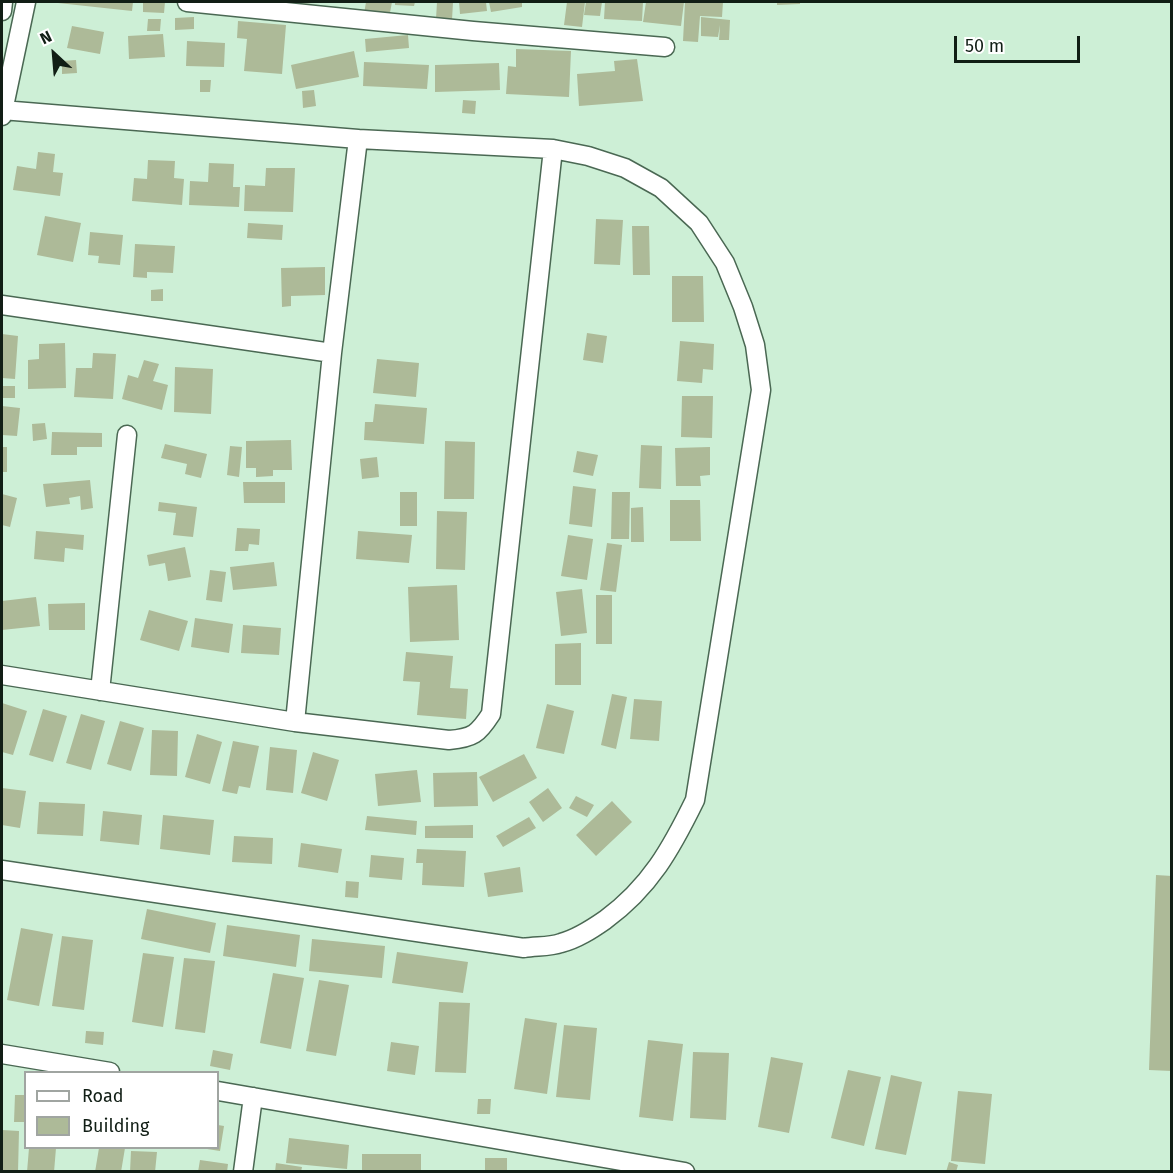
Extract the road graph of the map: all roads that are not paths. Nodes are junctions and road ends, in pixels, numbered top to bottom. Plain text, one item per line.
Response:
1 (3, 2) edge
2 (26, 2) edge
3 (187, 2) edge
4 (2, 11) edge
5 (665, 47) dead end
6 (2, 112) edge
7 (358, 139) junction
8 (553, 148) junction
9 (2, 305) edge
10 (332, 352) junction
11 (127, 435) dead end
12 (2, 675) edge
13 (100, 691) junction
14 (295, 722) junction
15 (2, 870) edge
16 (2, 1053) edge
17 (104, 1071) edge
18 (219, 1091) edge
19 (253, 1097) junction
20 (243, 1172) edge
21 (685, 1172) edge

1 - 4 lane
2 - 6 lane
3 - 5 lane
6 - 7 lane
7 - 8 lane
7 - 10 lane
8 - 14 lane
8 - 15 lane
9 - 10 lane
10 - 14 lane
11 - 13 lane
12 - 13 lane
13 - 14 lane
16 - 17 lane
18 - 19 lane
19 - 20 lane
19 - 21 lane

